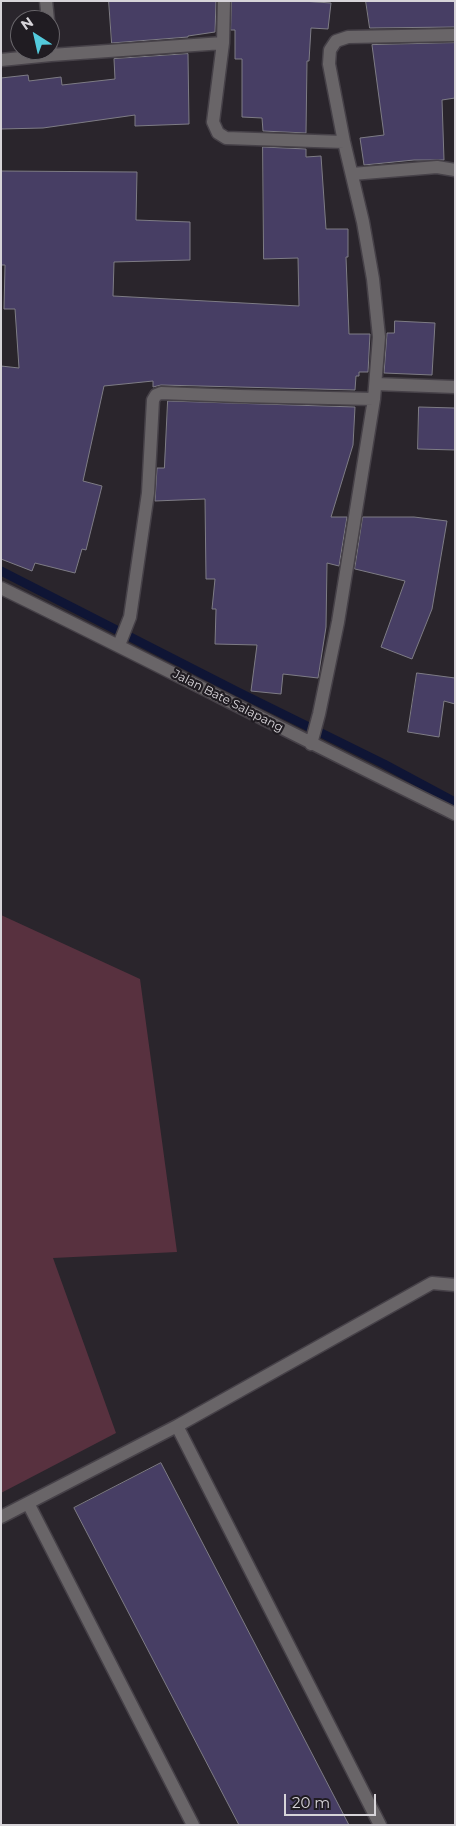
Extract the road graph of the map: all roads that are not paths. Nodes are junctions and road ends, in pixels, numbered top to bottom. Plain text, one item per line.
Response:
1 (224, 1) edge
2 (455, 35) edge
3 (223, 43) junction
4 (60, 49) edge
5 (344, 142) junction
6 (455, 170) edge
7 (352, 174) junction
8 (376, 384) junction
9 (455, 387) edge
10 (374, 399) junction
11 (1, 588) edge
12 (121, 641) junction
13 (312, 740) junction
14 (455, 814) edge
15 (455, 1285) edge
16 (178, 1426) junction
17 (28, 1503) junction
18 (1, 1517) edge
19 (193, 1825) edge
20 (380, 1825) edge

1 - 3 street
2 - 5 street
3 - 4 street
3 - 5 street
5 - 7 street
6 - 7 street
7 - 8 street
8 - 9 street
8 - 10 street
10 - 12 street
10 - 13 street
11 - 12 street, Jalan Bate Salapang
12 - 13 street, Jalan Bate Salapang
13 - 14 street, Jalan Bate Salapang
15 - 16 street
16 - 17 street
16 - 20 street
17 - 18 street
17 - 19 street

